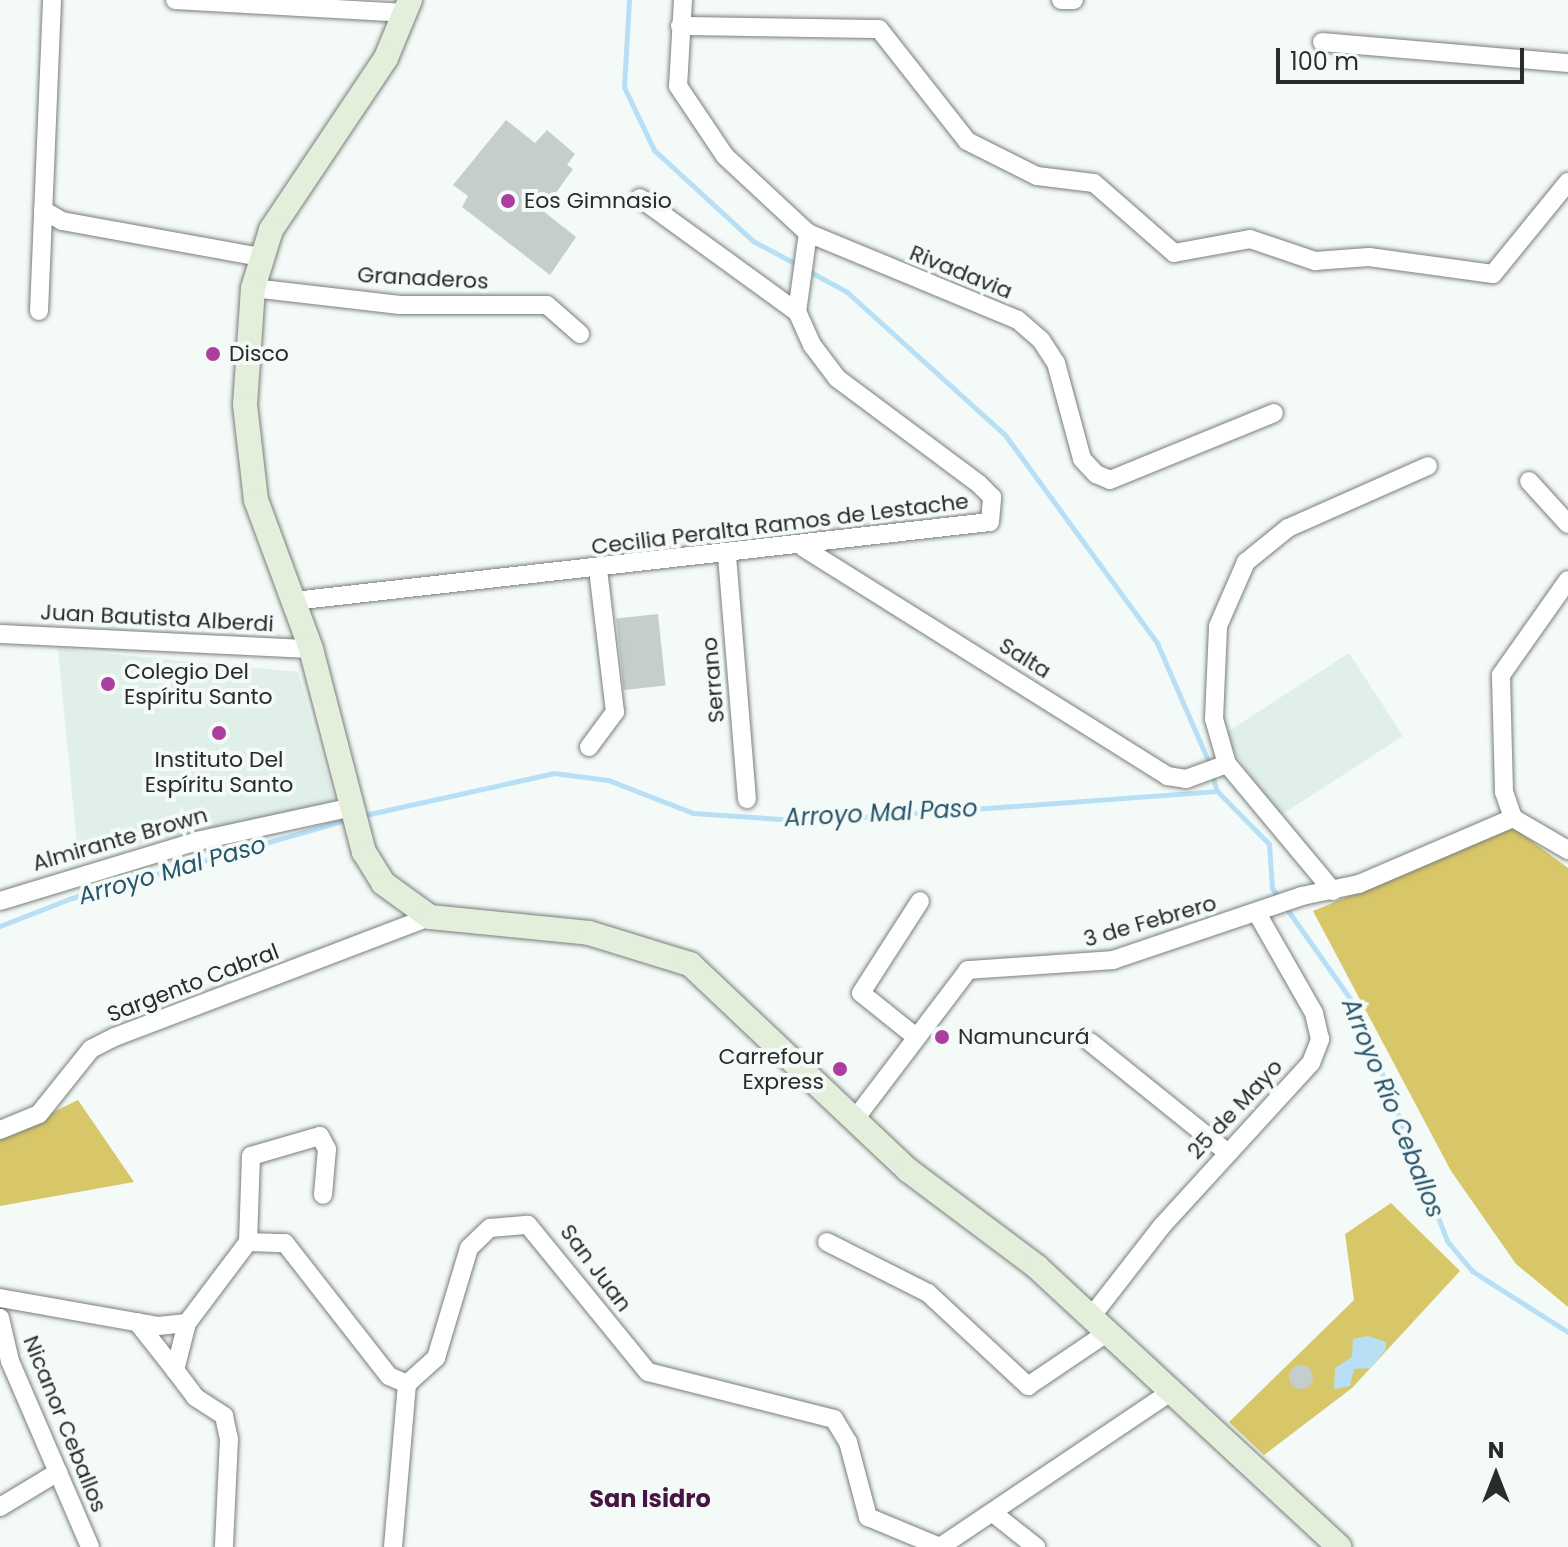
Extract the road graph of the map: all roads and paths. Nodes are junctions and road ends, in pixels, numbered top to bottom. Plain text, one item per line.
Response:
1 (52, 0) edge
2 (175, 0) edge
3 (683, 0) edge
4 (1061, 0) edge
5 (1074, 0) edge
6 (409, 6) edge
7 (680, 26) junction
8 (1322, 42) dead end
9 (1568, 63) edge
10 (1568, 182) edge
11 (640, 198) dead end
12 (43, 210) junction
13 (808, 233) junction
14 (260, 257) junction
15 (253, 288) junction
16 (798, 302) junction
17 (39, 311) dead end
18 (580, 334) dead end
19 (1274, 413) dead end
20 (1428, 466) dead end
21 (1529, 481) dead end
22 (1568, 524) edge
23 (804, 548) junction
24 (727, 556) junction
25 (598, 570) junction
26 (1568, 580) edge
27 (294, 601) junction
28 (0, 634) edge
29 (311, 649) junction
30 (589, 747) dead end
31 (1220, 766) junction
32 (747, 799) dead end
33 (348, 808) junction
34 (1513, 818) junction
35 (1568, 850) edge
36 (1333, 891) junction
37 (0, 901) edge
38 (920, 901) dead end
39 (1263, 913) junction
40 (430, 917) junction
41 (916, 1037) junction
42 (1090, 1042) dead end
43 (855, 1119) junction
44 (0, 1130) edge
45 (1227, 1152) junction
46 (323, 1195) dead end
47 (248, 1242) junction
48 (827, 1242) dead end
49 (0, 1298) edge
50 (0, 1318) edge
51 (137, 1322) junction
52 (187, 1323) junction
53 (1100, 1325) junction
54 (5, 1363) edge
55 (175, 1370) junction
56 (407, 1384) junction
57 (1172, 1391) junction
58 (58, 1472) junction
59 (0, 1507) edge
60 (993, 1513) junction
61 (90, 1547) edge
62 (224, 1547) edge
63 (393, 1547) edge
64 (940, 1547) edge
65 (1036, 1547) edge
66 (1339, 1547) edge

1 - 12 street
2 - 6 street
3 - 7 street, Rivadavia
4 - 5 street
6 - 14 main road
7 - 10 street
7 - 13 street, Rivadavia
8 - 9 street
11 - 16 street
12 - 14 street
12 - 17 street
13 - 16 street
13 - 19 street, Rivadavia
14 - 15 main road
15 - 18 street, Granaderos
15 - 27 main road
16 - 23 street, Cecilia Peralta Ramos de Lestache
20 - 31 street
21 - 22 street
23 - 24 street, Cecilia Peralta Ramos de Lestache
23 - 31 street, Salta
24 - 25 street, Cecilia Peralta Ramos de Lestache
24 - 32 street, Serrano
25 - 27 street, Cecilia Peralta Ramos de Lestache
25 - 30 street
26 - 34 street
27 - 29 main road
28 - 29 street, Juan Bautista Alberdi
29 - 33 main road
31 - 36 street
33 - 37 street, Almirante Brown
33 - 40 main road
34 - 35 street
34 - 36 street, 3 de Febrero
36 - 39 street, 3 de Febrero
38 - 41 street
39 - 41 street, 3 de Febrero
39 - 45 street, 25 de Mayo
40 - 43 main road
40 - 44 street, Sargento Cabral
41 - 43 street, 3 de Febrero
42 - 45 street
43 - 53 main road
45 - 53 street, 25 de Mayo
46 - 47 street
47 - 52 street
47 - 56 street
48 - 53 street, 25 de Mayo
49 - 51 street
50 - 54 street, Nicanor Ceballos
51 - 52 street
51 - 55 street
52 - 55 street
53 - 57 main road
54 - 58 street, Nicanor Ceballos
55 - 62 street
56 - 63 street
56 - 64 street, San Juan
57 - 60 street, San Juan
57 - 66 main road
58 - 59 street
58 - 61 street, Nicanor Ceballos
60 - 64 street, San Juan
60 - 65 street

